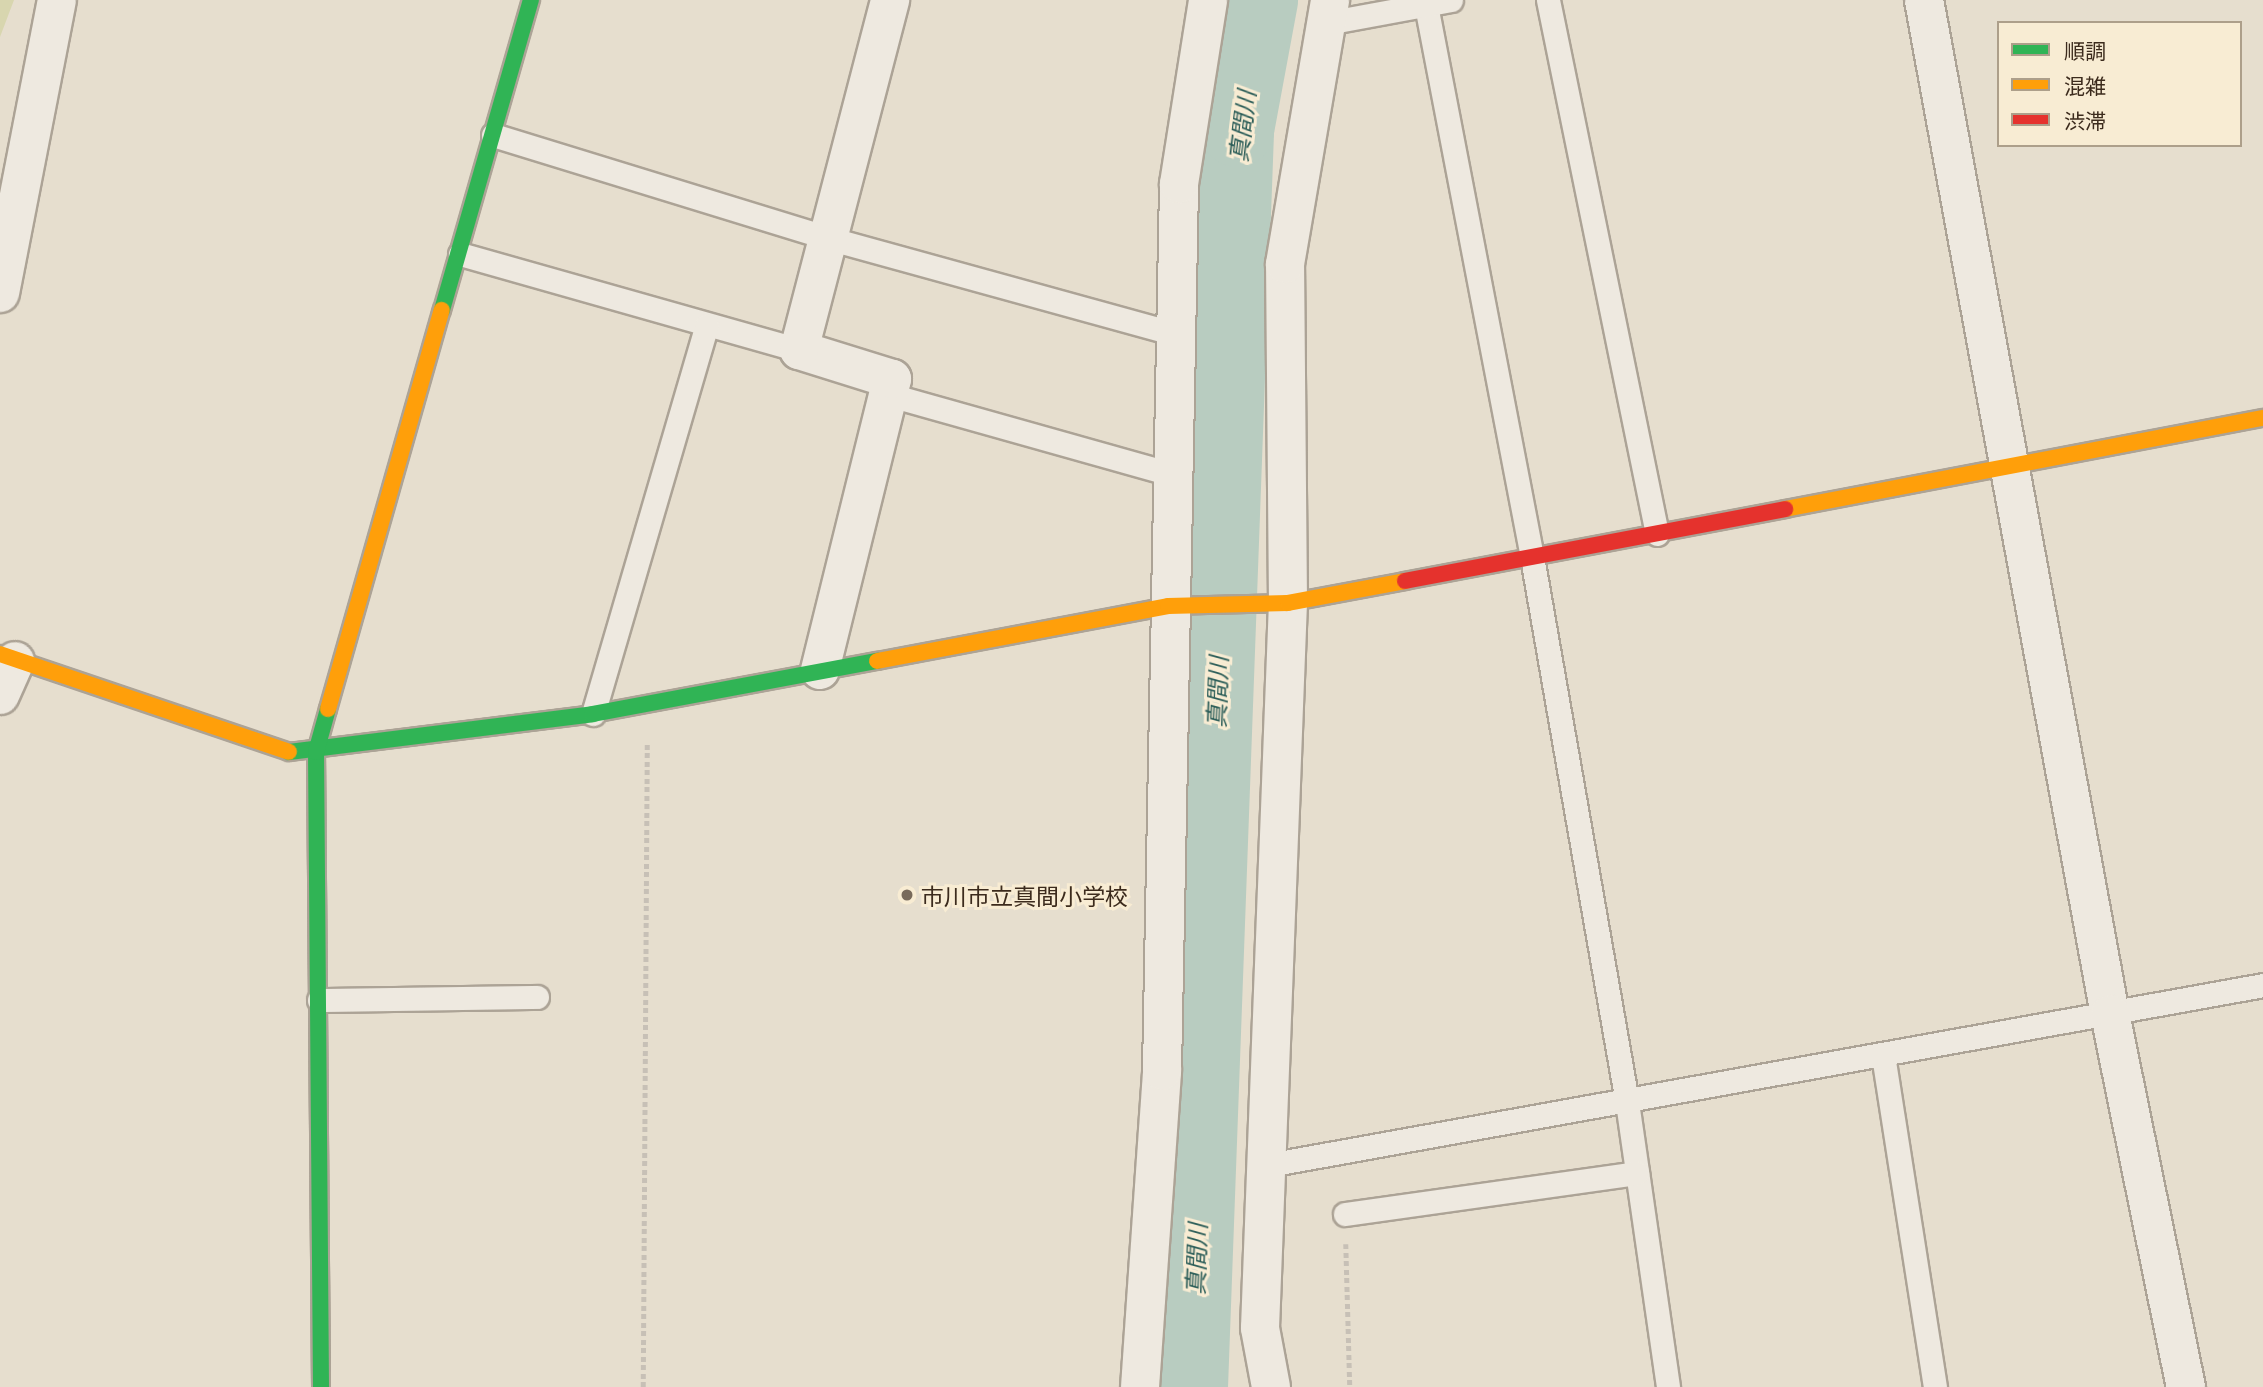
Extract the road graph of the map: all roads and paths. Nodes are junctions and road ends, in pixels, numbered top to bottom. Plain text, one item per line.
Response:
1 (57, 0) edge
2 (531, 0) edge
3 (890, 0) edge
4 (1208, 0) edge
5 (1451, 0) edge
6 (1548, 0) edge
7 (1924, 0) edge
8 (1426, 5) junction
9 (1328, 12) edge
10 (493, 135) junction
11 (831, 239) junction
12 (4, 246) edge
13 (460, 254) junction
14 (0, 293) edge
15 (707, 325) junction
16 (1175, 334) junction
17 (799, 350) junction
18 (890, 395) junction
19 (2263, 418) edge
20 (2010, 469) junction
21 (1171, 474) junction
22 (1657, 534) junction
23 (1532, 557) junction
24 (1288, 603) junction
25 (1168, 606) junction
26 (5, 670) edge
27 (820, 670) junction
28 (648, 704) junction
29 (593, 714) junction
30 (316, 752) junction
31 (2263, 985) edge
32 (537, 997) dead end
33 (318, 1000) junction
34 (2110, 1014) junction
35 (1883, 1055) junction
36 (1627, 1102) junction
37 (1268, 1165) junction
38 (1637, 1174) junction
39 (1345, 1214) joint
40 (321, 1387) edge
41 (643, 1387) edge
42 (1140, 1387) edge
43 (1271, 1387) edge
44 (1350, 1387) edge
45 (1668, 1387) edge
46 (1935, 1387) edge
47 (2186, 1387) edge

1 - 12 street
2 - 10 street
3 - 11 street
4 - 16 street
5 - 8 lane
6 - 22 lane
7 - 20 street
8 - 9 lane
8 - 23 lane
9 - 24 street
10 - 11 lane
10 - 13 street
11 - 16 lane
11 - 17 street
12 - 14 street
13 - 15 lane
13 - 30 street
15 - 17 lane
15 - 29 lane
16 - 21 street
17 - 18 street
18 - 21 lane
18 - 27 street
19 - 20 street
20 - 22 street
20 - 34 street
21 - 25 street
22 - 23 street
23 - 24 street
23 - 36 lane
24 - 25 street
24 - 37 street
25 - 27 street
25 - 42 street
26 - 30 street
27 - 28 street
28 - 29 street
28 - 41 path
29 - 30 street
30 - 33 street
31 - 34 lane
32 - 33 lane
33 - 40 street
34 - 35 lane
34 - 47 street
35 - 36 lane
35 - 46 lane
36 - 37 lane
36 - 38 lane
37 - 43 street
38 - 39 lane
38 - 45 lane
39 - 44 path

